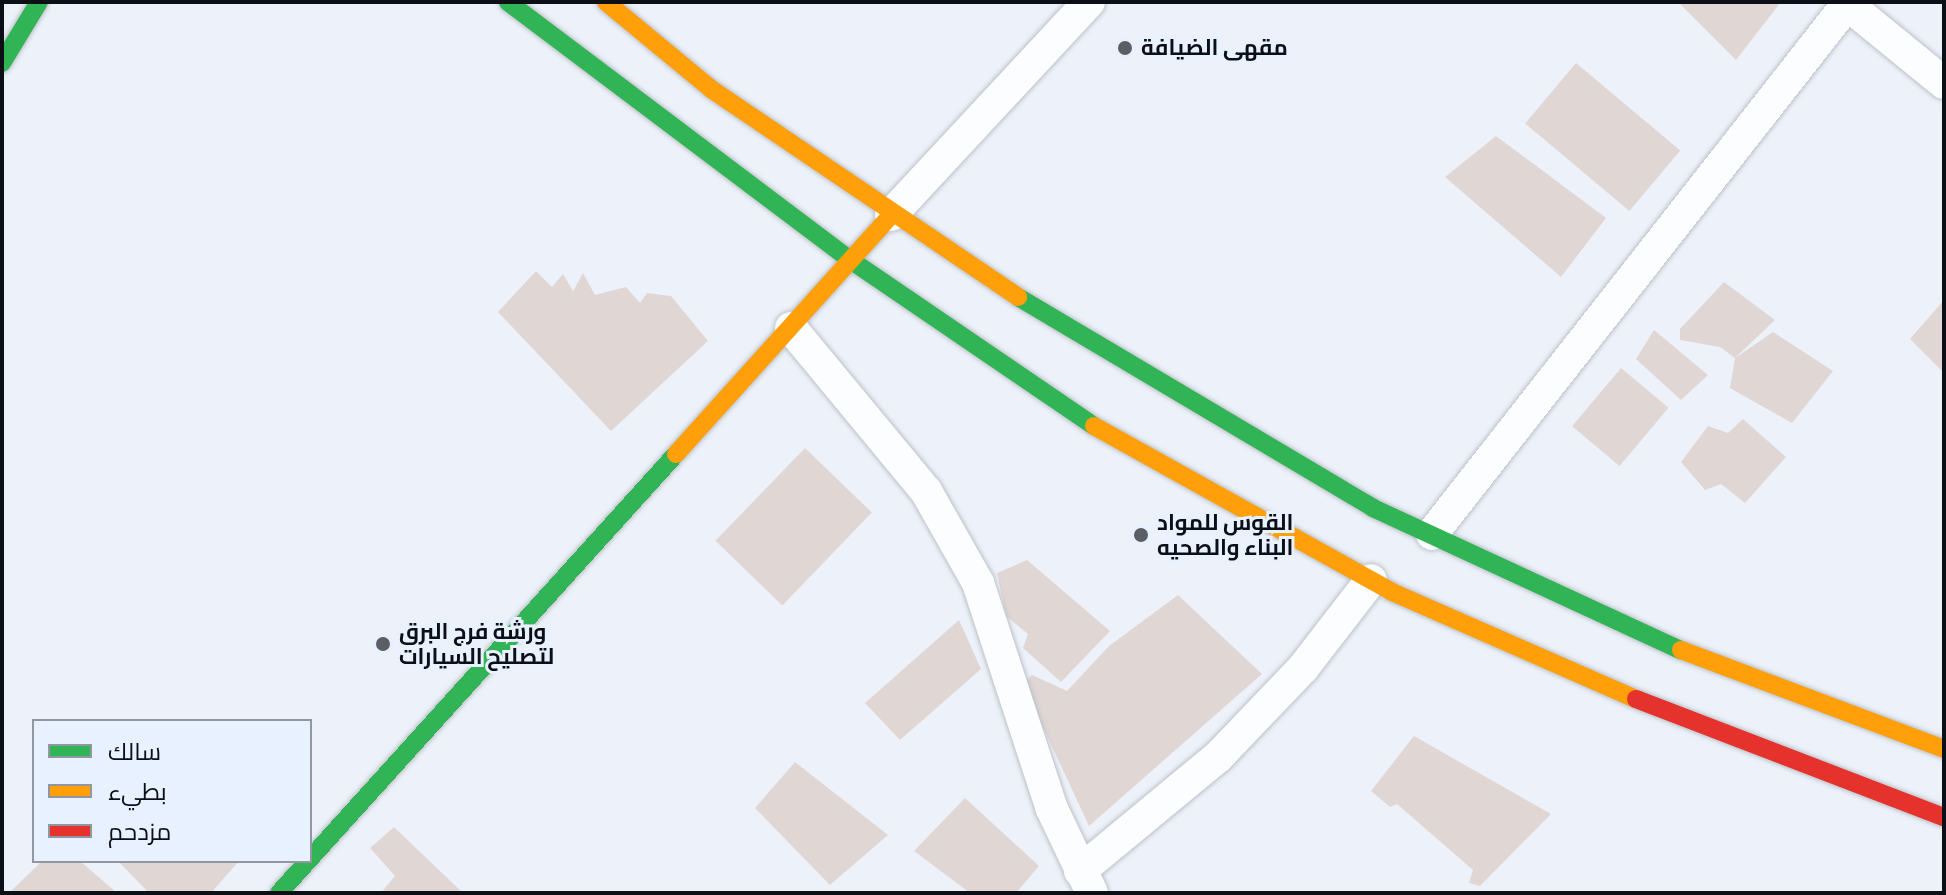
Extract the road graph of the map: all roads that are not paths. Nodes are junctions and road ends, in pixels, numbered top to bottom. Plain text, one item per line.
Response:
1 (39, 2) edge
2 (508, 2) edge
3 (606, 2) edge
4 (1089, 2) edge
5 (1848, 3) edge
6 (2, 63) edge
7 (1944, 83) edge
8 (891, 215) junction
9 (852, 261) junction
10 (791, 328) junction
11 (1432, 534) junction
12 (1371, 580) junction
13 (1944, 749) edge
14 (1944, 817) edge
15 (312, 857) edge
16 (306, 863) edge
17 (1086, 882) edge
18 (279, 893) edge

1 - 6 main road
2 - 9 main road
3 - 8 main road
4 - 8 street
5 - 7 street
5 - 11 street
8 - 9 main road
8 - 11 main road
9 - 10 main road
9 - 12 main road
10 - 15 main road
10 - 17 street
11 - 13 main road
12 - 14 main road
12 - 17 street
16 - 18 main road

